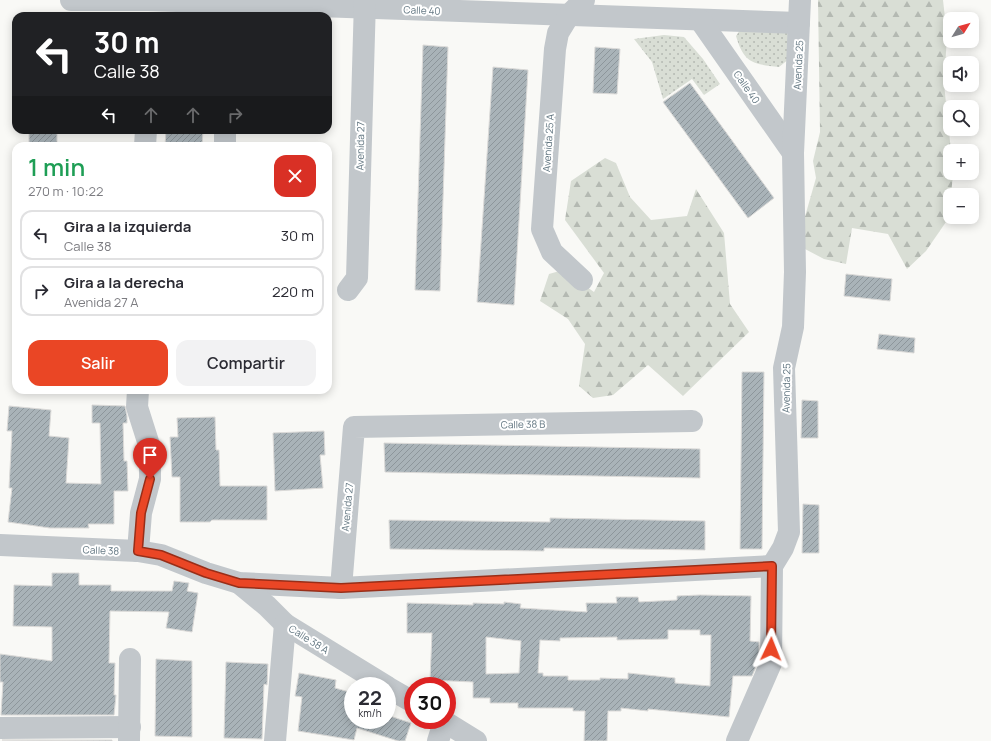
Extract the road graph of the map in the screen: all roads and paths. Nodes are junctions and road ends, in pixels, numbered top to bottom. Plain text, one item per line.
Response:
1 (72, 0) edge
2 (148, 0) edge
3 (584, 0) edge
4 (800, 0) edge
5 (364, 4) edge
6 (234, 10) edge
7 (147, 12) edge
8 (569, 15) junction
9 (700, 20) junction
10 (800, 24) junction
11 (793, 153) junction
12 (582, 280) dead end
13 (348, 290) dead end
14 (138, 394) edge
15 (692, 421) dead end
16 (354, 426) joint
17 (0, 545) edge
18 (138, 551) junction
19 (772, 566) junction
20 (239, 583) junction
21 (341, 588) junction
22 (285, 624) junction
23 (130, 660) dead end
24 (372, 677) edge
25 (0, 728) edge
26 (444, 729) edge
27 (130, 734) edge
28 (276, 741) edge
29 (476, 741) edge
30 (736, 741) edge

1 - 2 street, Calle 40
2 - 6 street, Calle 40
2 - 7 street
3 - 8 street, Avenida 25 A
4 - 10 street, Avenida 25
5 - 6 street, Calle 40
5 - 8 street, Calle 40
5 - 13 street, Avenida 27
8 - 9 street, Calle 40
8 - 12 street, Avenida 25 A
9 - 10 street, Calle 40
9 - 11 street, Calle 40
10 - 11 street, Avenida 25
11 - 19 street, Avenida 25
14 - 18 street
15 - 16 street, Calle 38 B
16 - 21 street, Avenida 27
17 - 18 street, Calle 38
18 - 20 street, Calle 38
19 - 21 street, Calle 38
19 - 30 street
20 - 21 street, Calle 38
20 - 22 street, Calle 38 A
22 - 24 street, Calle 38 A
22 - 28 street
23 - 27 street
25 - 27 street
26 - 29 street

